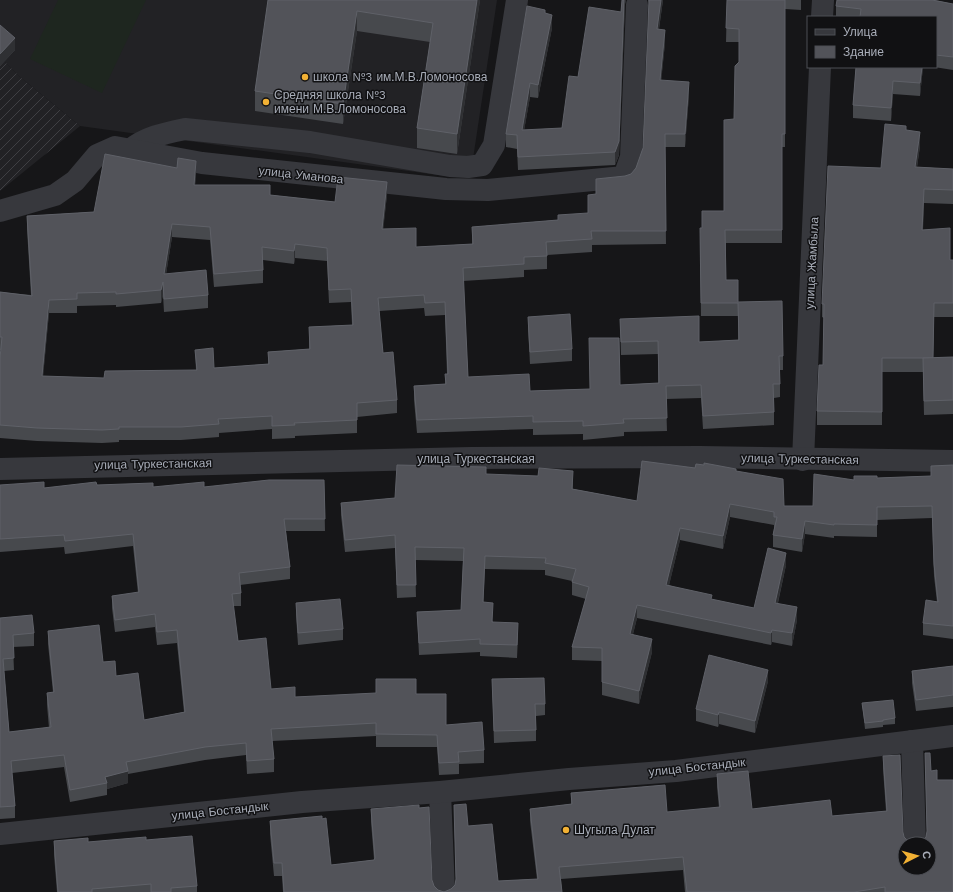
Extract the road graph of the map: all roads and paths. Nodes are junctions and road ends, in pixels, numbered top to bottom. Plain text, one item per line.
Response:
1 (517, 0) edge
2 (823, 0) edge
3 (638, 5) dead end
4 (822, 16) edge
5 (820, 68) edge
6 (130, 150) junction
7 (0, 212) edge
8 (803, 460) junction
9 (953, 461) edge
10 (0, 468) edge
11 (953, 736) edge
12 (912, 741) junction
13 (440, 792) junction
14 (0, 834) edge
15 (915, 836) edge
16 (444, 892) edge

1 - 6 street
2 - 4 street
3 - 6 street, улица Уманова
5 - 8 street, улица Жамбыла
6 - 7 street, улица Уманова
8 - 9 street, улица Туркестанская
8 - 10 street, улица Туркестанская
11 - 12 street, улица Бостандык
12 - 13 street, улица Бостандык
12 - 15 street
13 - 14 street, улица Бостандык
13 - 16 street

